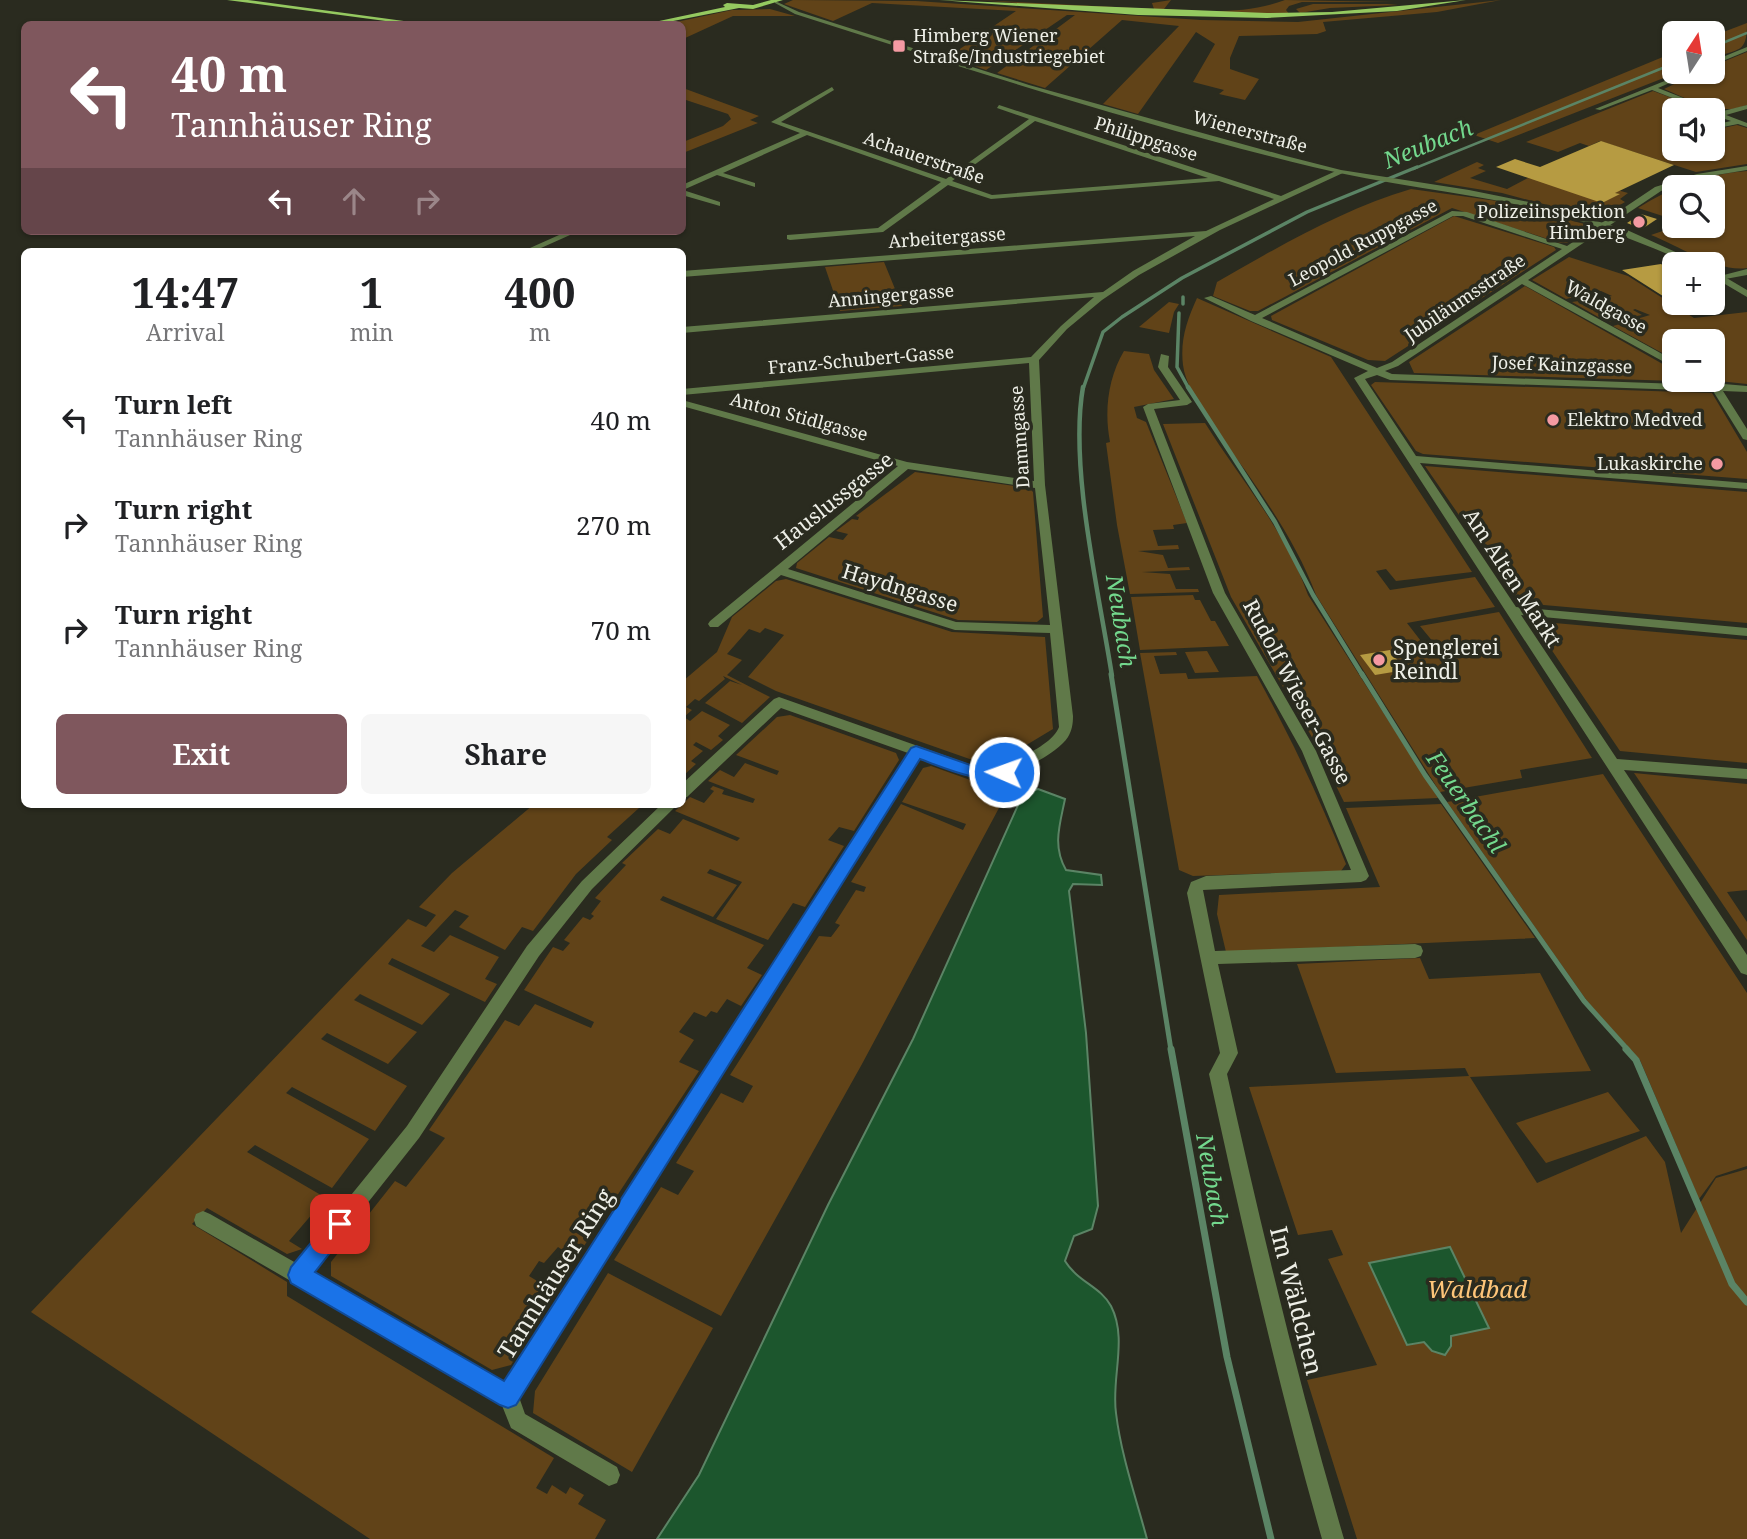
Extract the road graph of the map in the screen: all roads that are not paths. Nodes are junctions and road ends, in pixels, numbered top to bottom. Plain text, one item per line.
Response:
1 (231, 0) edge
2 (943, 0) edge
3 (1462, 0) edge
4 (718, 1) edge
5 (778, 1) edge
6 (760, 6) junction
7 (736, 7) junction
8 (797, 13) junction
9 (684, 18) junction
10 (398, 21) edge
11 (666, 21) edge
12 (1747, 49) edge
13 (1726, 58) edge
14 (1663, 84) edge
15 (1653, 88) junction
16 (832, 89) dead end
17 (1678, 98) edge
18 (999, 107) dead end
19 (1747, 107) edge
20 (1598, 109) dead end
21 (1725, 110) edge
22 (1725, 117) edge
23 (1033, 118) junction
24 (1743, 124) edge
25 (1725, 126) edge
26 (804, 134) junction
27 (1747, 168) edge
28 (1341, 172) junction
29 (717, 173) junction
30 (1219, 179) junction
31 (944, 182) junction
32 (752, 185) dead end
33 (686, 188) edge
34 (686, 192) edge
35 (1282, 200) junction
36 (717, 204) dead end
37 (1604, 225) junction
38 (1213, 232) junction
39 (565, 235) edge
40 (790, 237) dead end
41 (535, 248) edge
42 (1569, 249) junction
43 (1673, 252) edge
44 (1747, 272) edge
45 (686, 274) edge
46 (1725, 274) edge
47 (1520, 279) junction
48 (1725, 281) edge
49 (1102, 294) junction
50 (1747, 295) edge
51 (1208, 298) dead end
52 (1255, 319) junction
53 (686, 330) edge
54 (1164, 356) dead end
55 (1662, 358) edge
56 (1034, 360) junction
57 (1377, 371) junction
58 (1662, 386) edge
59 (1725, 388) edge
60 (1747, 389) edge
61 (687, 392) edge
62 (1719, 392) edge
63 (686, 404) edge
64 (1747, 437) edge
65 (1412, 459) junction
66 (906, 465) junction
67 (1040, 485) junction
68 (1747, 485) edge
69 (778, 570) junction
70 (1510, 610) junction
71 (714, 624) dead end
72 (1054, 629) junction
73 (1747, 632) edge
74 (916, 752) junction
75 (1612, 764) junction
76 (1747, 774) edge
77 (686, 789) edge
78 (667, 808) edge
79 (1415, 951) dead end
80 (1210, 958) junction
81 (1747, 968) edge
82 (203, 1220) dead end
83 (299, 1275) junction
84 (508, 1396) junction
85 (610, 1475) dead end
86 (1333, 1539) edge

1 - 10 main road
2 - 3 main road
4 - 7 main road
4 - 9 main road
5 - 6 main road
5 - 8 street, Wienerstraße
6 - 7 main road
6 - 8 street, Wienerstraße
7 - 9 main road
8 - 28 street, Wienerstraße
9 - 11 main road
12 - 13 street
14 - 15 street
15 - 17 street
15 - 20 street
16 - 26 street, Achauerstraße
18 - 23 street, Philippgasse
19 - 21 street
22 - 24 street
23 - 30 street, Philippgasse
23 - 31 street
24 - 25 street
26 - 29 street
26 - 31 street, Achauerstraße
27 - 37 street, Jubiläumsstraße
28 - 35 street, Dammgasse
28 - 37 street, Wienerstraße
29 - 32 street
29 - 33 street
30 - 31 street, Achauerstraße
30 - 35 street, Philippgasse
31 - 40 street
34 - 36 street
35 - 38 street, Dammgasse
37 - 42 street, Jubiläumsstraße
37 - 43 street, Wienerstraße
38 - 45 street, Arbeitergasse
38 - 49 street, Dammgasse
39 - 41 street
42 - 47 street, Jubiläumsstraße
42 - 52 street, Leopold Ruppgasse
44 - 46 street
47 - 55 street, Waldgasse
47 - 57 street, Jubiläumsstraße
48 - 50 street
49 - 53 street, Anningergasse
49 - 56 street, Dammgasse
51 - 52 street
52 - 57 street
54 - 80 street, Rudolf Wieser-Gasse
56 - 61 street, Franz-Schubert-Gasse
56 - 67 street, Dammgasse
57 - 58 street, Josef Kainzgasse
57 - 65 street, Am Alten Markt
59 - 60 street, Josef Kainzgasse
62 - 64 street
63 - 66 street, Anton Stidlgasse
65 - 68 street
65 - 70 street, Am Alten Markt
66 - 67 street, Hauslussgasse
66 - 69 street, Hauslussgasse
67 - 72 street, Dammgasse
69 - 71 street, Hauslussgasse
69 - 72 street, Haydngasse
70 - 73 street
70 - 75 street, Am Alten Markt
72 - 74 street, Dammgasse
74 - 77 street
74 - 84 street, Tannhäuser Ring
75 - 76 street
75 - 81 street, Am Alten Markt
78 - 83 street
79 - 80 street
80 - 86 street, Im Wäldchen
82 - 83 street
83 - 84 street
84 - 85 street

